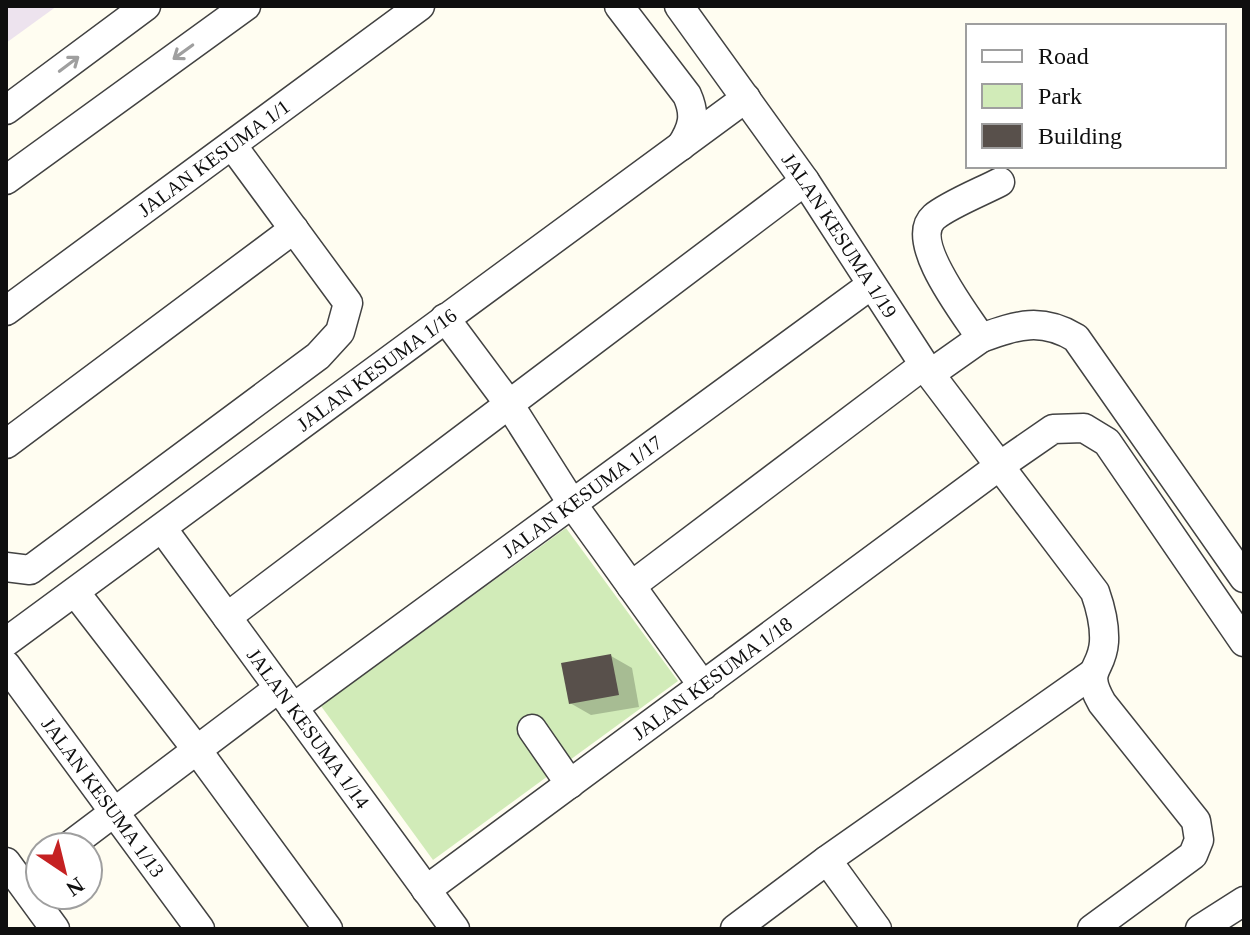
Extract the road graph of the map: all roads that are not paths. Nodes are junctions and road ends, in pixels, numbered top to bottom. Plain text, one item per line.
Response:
1 (146, 6) edge
2 (420, 6) edge
3 (619, 6) edge
4 (679, 6) edge
5 (239, 8) edge
6 (746, 98) junction
7 (6, 110) edge
8 (232, 145) junction
9 (680, 147) junction
10 (6, 180) edge
11 (805, 181) junction
12 (1000, 182) dead end
13 (294, 229) junction
14 (871, 285) junction
15 (6, 311) edge
16 (445, 318) junction
17 (981, 338) junction
18 (927, 369) junction
19 (509, 404) junction
20 (6, 444) edge
21 (998, 467) junction
22 (573, 505) junction
23 (162, 528) junction
24 (6, 567) edge
25 (1244, 578) edge
26 (631, 586) junction
27 (75, 592) junction
28 (227, 617) junction
29 (6, 642) edge
30 (1244, 642) edge
31 (6, 665) edge
32 (1092, 674) junction
33 (703, 686) junction
34 (286, 698) junction
35 (532, 729) dead end
36 (197, 750) junction
37 (570, 784) junction
38 (114, 812) junction
39 (89, 831) edge
40 (827, 860) junction
41 (18, 876) edge
42 (426, 890) junction
43 (1244, 901) edge
44 (55, 929) edge
45 (200, 929) edge
46 (328, 929) edge
47 (455, 929) edge
48 (735, 929) edge
49 (877, 929) edge
50 (1092, 929) edge
51 (1200, 929) edge

7 -> 1 street
2 - 8 street, JALAN KESUMA 1/1
3 - 9 street
4 - 6 street, JALAN KESUMA 1/19
5 -> 10 street
6 - 9 street, JALAN KESUMA 1/16
6 - 11 street, JALAN KESUMA 1/19
8 - 13 street
8 - 15 street, JALAN KESUMA 1/1
9 - 16 street, JALAN KESUMA 1/16
11 - 14 street, JALAN KESUMA 1/19
11 - 19 street
12 - 17 street
13 - 20 street
13 - 24 street
14 - 18 street, JALAN KESUMA 1/19
14 - 22 street, JALAN KESUMA 1/17
16 - 19 street
16 - 23 street, JALAN KESUMA 1/16
17 - 18 street
17 - 25 street
18 - 21 street, JALAN KESUMA 1/19
18 - 26 street
19 - 22 street
19 - 28 street
21 - 30 street, JALAN KESUMA 1/18
21 - 32 street, JALAN KESUMA 1/19
21 - 33 street, JALAN KESUMA 1/18
22 - 26 street
22 - 34 street, JALAN KESUMA 1/17
23 - 27 street, JALAN KESUMA 1/16
23 - 28 street, JALAN KESUMA 1/14
26 - 33 street
27 - 29 street, JALAN KESUMA 1/16
27 - 36 street
28 - 34 street, JALAN KESUMA 1/14
31 - 38 street, JALAN KESUMA 1/13
32 - 40 street
32 - 50 street
33 - 37 street, JALAN KESUMA 1/18
34 - 36 street, JALAN KESUMA 1/17
34 - 42 street, JALAN KESUMA 1/14
35 - 37 street
36 - 38 street, JALAN KESUMA 1/17
36 - 46 street
37 - 42 street, JALAN KESUMA 1/18
38 - 39 street, JALAN KESUMA 1/17
38 - 45 street, JALAN KESUMA 1/13
40 - 48 street
40 - 49 street
41 - 44 street
42 - 47 street, JALAN KESUMA 1/14
43 - 51 street

